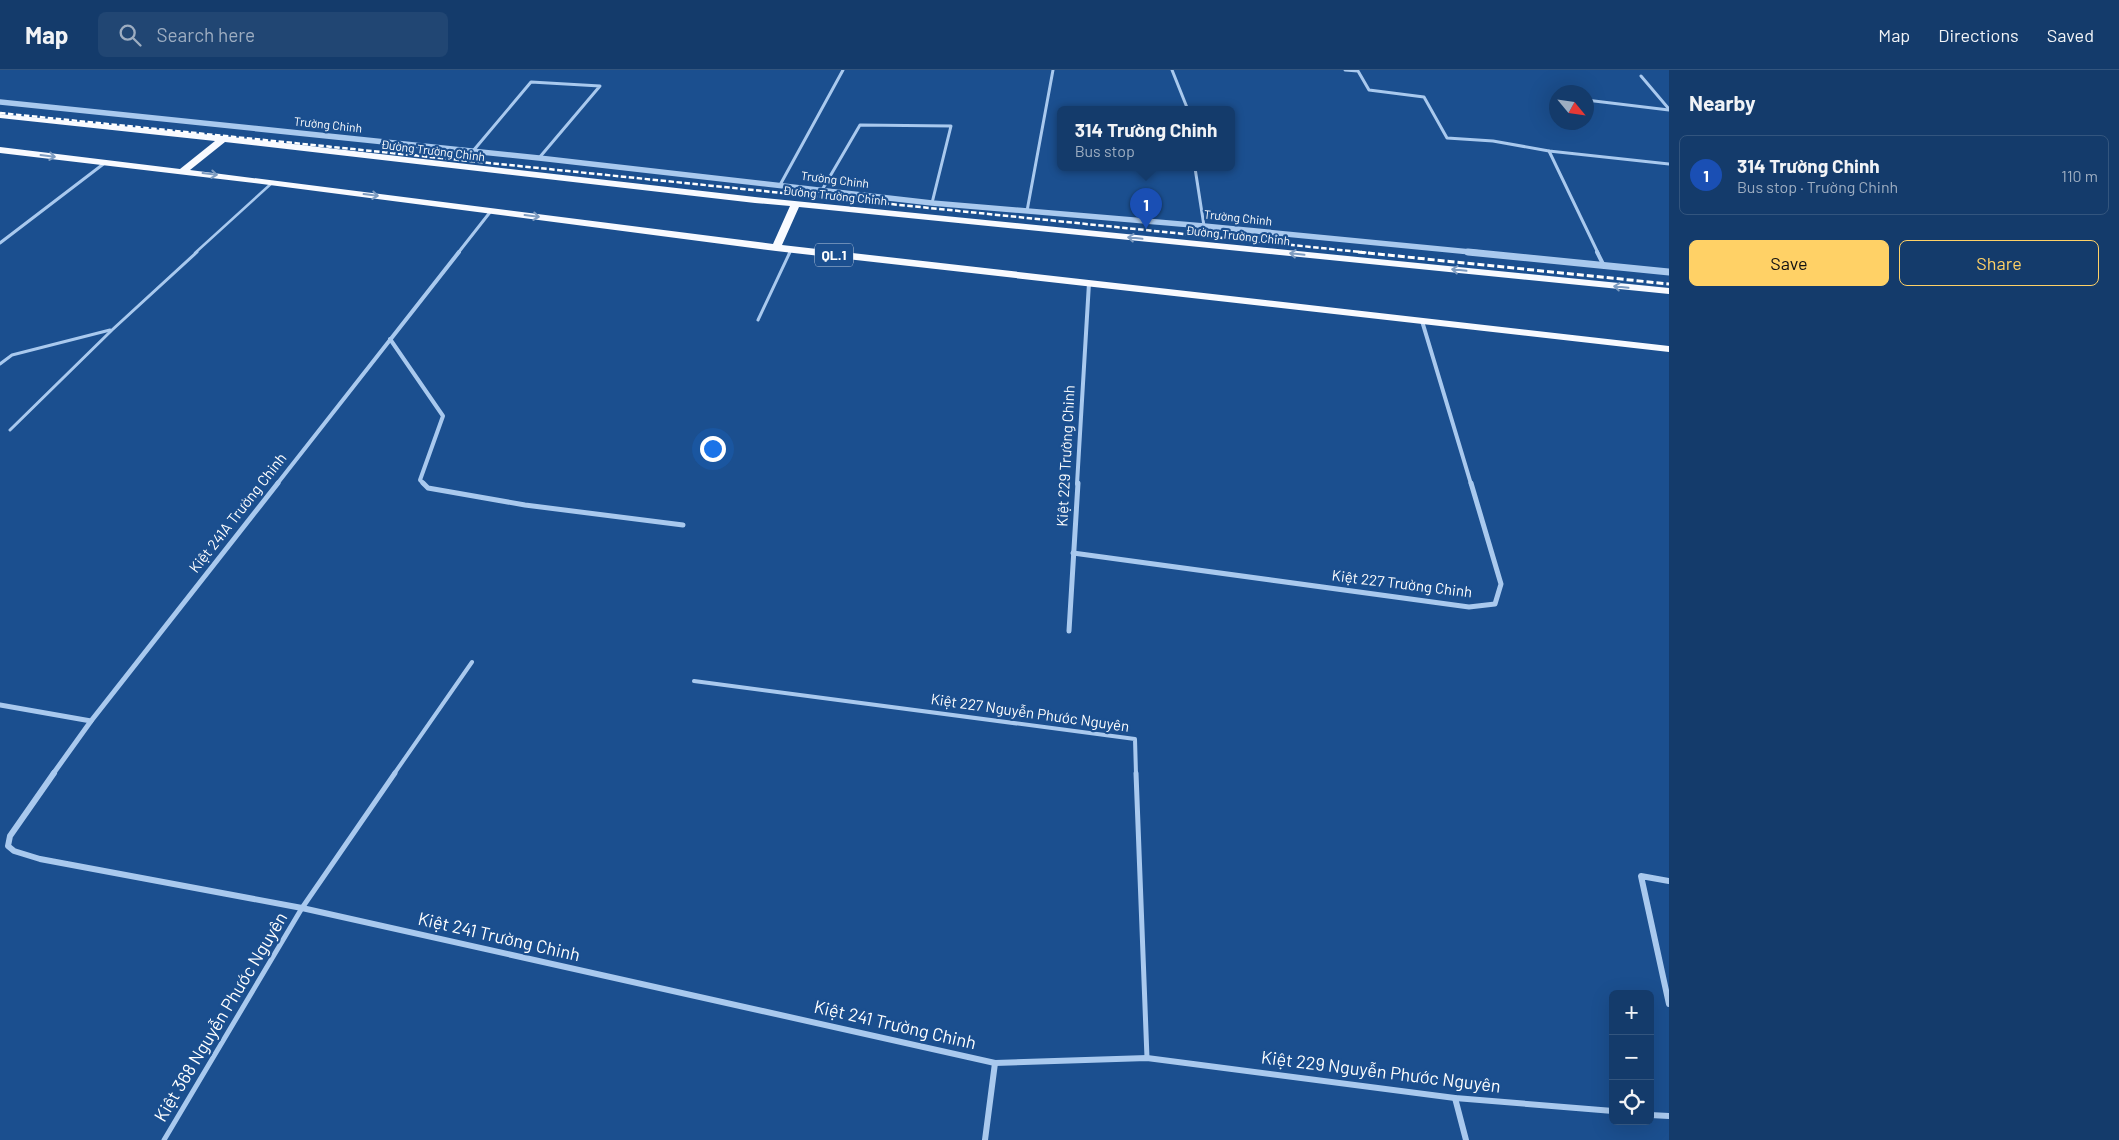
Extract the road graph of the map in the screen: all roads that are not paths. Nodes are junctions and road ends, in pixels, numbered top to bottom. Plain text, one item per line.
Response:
1 (843, 70) edge
2 (1053, 70) edge
3 (1172, 70) edge
4 (1345, 70) edge
5 (1641, 76) dead end
6 (1594, 101) edge
7 (0, 102) edge
8 (1186, 106) edge
9 (1669, 109) edge
10 (0, 116) edge
11 (223, 139) junction
12 (0, 150) edge
13 (473, 151) junction
14 (1549, 151) junction
15 (539, 158) junction
16 (106, 162) junction
17 (1669, 164) edge
18 (183, 171) junction
19 (1195, 171) edge
20 (273, 182) junction
21 (780, 185) junction
22 (822, 190) junction
23 (932, 202) junction
24 (795, 204) junction
25 (491, 211) junction
26 (1027, 212) junction
27 (1204, 226) junction
28 (0, 243) edge
29 (776, 248) junction
30 (791, 250) junction
31 (1604, 266) junction
32 (1669, 272) edge
33 (1089, 283) junction
34 (1669, 292) edge
35 (758, 320) dead end
36 (1422, 321) junction
37 (112, 330) junction
38 (390, 339) junction
39 (1669, 349) edge
40 (0, 364) edge
41 (10, 430) dead end
42 (683, 525) dead end
43 (1073, 552) junction
44 (1069, 631) dead end
45 (472, 662) dead end
46 (694, 681) dead end
47 (0, 705) edge
48 (91, 721) junction
49 (10, 836) joint
50 (1669, 881) edge
51 (302, 908) junction
52 (1669, 1004) edge
53 (1147, 1058) junction
54 (995, 1063) junction
55 (1455, 1098) junction
56 (1609, 1111) edge
57 (1654, 1114) edge
58 (1669, 1116) edge
59 (164, 1140) edge
60 (986, 1140) edge
61 (1466, 1140) edge

1 - 21 street
2 - 26 street
3 - 8 street
4 - 14 street
5 - 9 street
6 - 9 street
7 - 13 street, Trường Chinh
10 - 11 highway, Đường Trường Chinh
11 - 18 highway
11 - 24 highway, Đường Trường Chinh
12 -> 16 highway, QL.1
13 - 15 street, Trường Chinh
13 - 15 street
14 - 17 street
14 - 31 street
15 - 21 street, Trường Chinh
16 - 18 highway, QL.1
16 - 28 street
18 -> 20 highway, QL.1
19 - 27 street
20 -> 25 highway, QL.1
20 - 37 lane
21 - 22 street, Trường Chinh
22 - 23 street, Trường Chinh
22 - 23 street, Đường Trường Chinh
23 - 26 street, Trường Chinh
24 - 29 highway
34 -> 24 highway, Đường Trường Chinh
25 -> 29 highway, QL.1
25 - 38 street, Kiệt 241A Trường Chinh
26 - 27 street, Trường Chinh
27 - 31 street, Trường Chinh
29 - 30 highway, QL.1
30 - 33 highway, QL.1
30 - 35 lane
31 - 32 street, Trường Chinh
33 - 36 highway, QL.1
33 - 43 street, Kiệt 229 Trường Chinh
36 - 39 highway, QL.1
36 - 43 street, Kiệt 227 Trường Chinh
37 - 40 lane
37 - 41 lane
38 - 42 street
38 - 48 street, Kiệt 241A Trường Chinh
43 - 44 street, Kiệt 229 Trường Chinh
45 - 51 lane, Kiệt 368 Nguyễn Phước Nguyên
46 - 53 lane, Kiệt 227 Nguyễn Phước Nguyên
47 - 48 street
48 - 49 street, Kiệt 241A Trường Chinh
49 - 51 street, Kiệt 241 Trường Chinh
50 - 52 street
51 - 54 street, Kiệt 241 Trường Chinh
51 - 59 lane, Kiệt 368 Nguyễn Phước Nguyên
53 - 54 street, Kiệt 241 Trường Chinh
53 - 55 street, Kiệt 229 Nguyễn Phước Nguyên
54 - 60 street
55 - 56 street, Kiệt 229 Nguyễn Phước Nguyên
55 - 61 street
57 - 58 street

